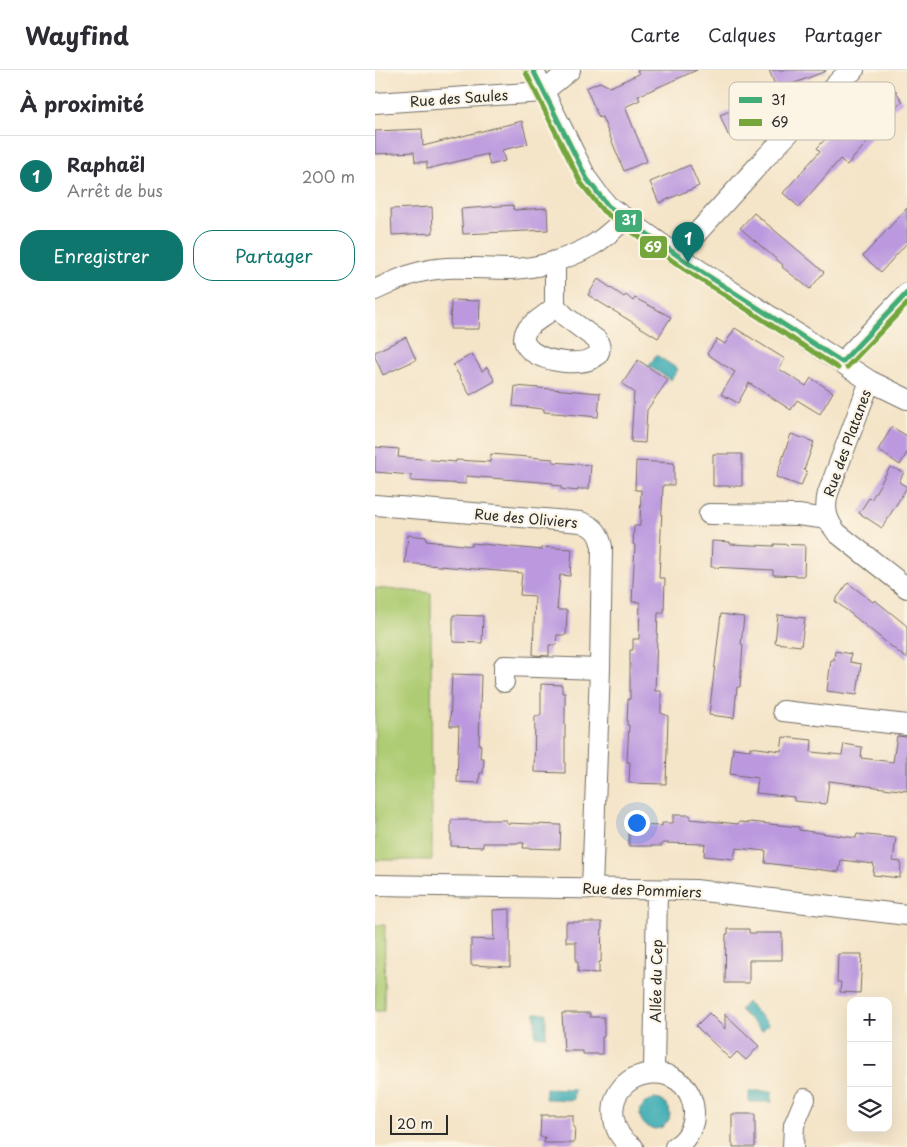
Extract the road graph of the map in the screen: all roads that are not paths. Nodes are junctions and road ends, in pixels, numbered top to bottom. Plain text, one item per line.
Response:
1 (533, 70) edge
2 (570, 70) edge
3 (854, 70) edge
4 (840, 82) edge
5 (543, 92) junction
6 (375, 103) edge
7 (783, 140) edge
8 (625, 219) junction
9 (677, 255) junction
10 (555, 261) junction
11 (375, 290) edge
12 (907, 293) edge
13 (555, 306) dead end
14 (842, 362) junction
15 (870, 381) junction
16 (907, 399) edge
17 (375, 505) edge
18 (709, 514) dead end
19 (828, 519) junction
20 (907, 588) edge
21 (600, 669) junction
22 (504, 682) dead end
23 (783, 711) dead end
24 (907, 725) edge
25 (375, 885) edge
26 (592, 889) junction
27 (657, 890) junction
28 (907, 915) edge
29 (654, 1072) junction
30 (805, 1099) dead end
31 (633, 1147) edge
32 (675, 1147) edge
33 (793, 1147) edge

1 - 5 street
2 - 5 street
3 - 4 street
5 - 6 street, Rue des Saules
5 - 8 street
7 - 9 street
8 - 9 street
8 - 10 street
9 - 14 street
10 - 11 street
10 - 13 street
12 - 14 street
14 - 15 street
15 - 16 street
15 - 19 street, Rue des Platanes
17 - 21 street, Rue des Oliviers
18 - 19 street
19 - 20 street, Rue des Platanes
21 - 22 street
21 - 26 street, Rue des Oliviers
23 - 24 street
25 - 26 street, Rue des Pommiers
26 - 27 street, Rue des Pommiers
27 - 28 street, Rue des Pommiers
27 - 29 street, Allée du Cep
29 - 31 street
29 - 32 street
30 - 33 street

